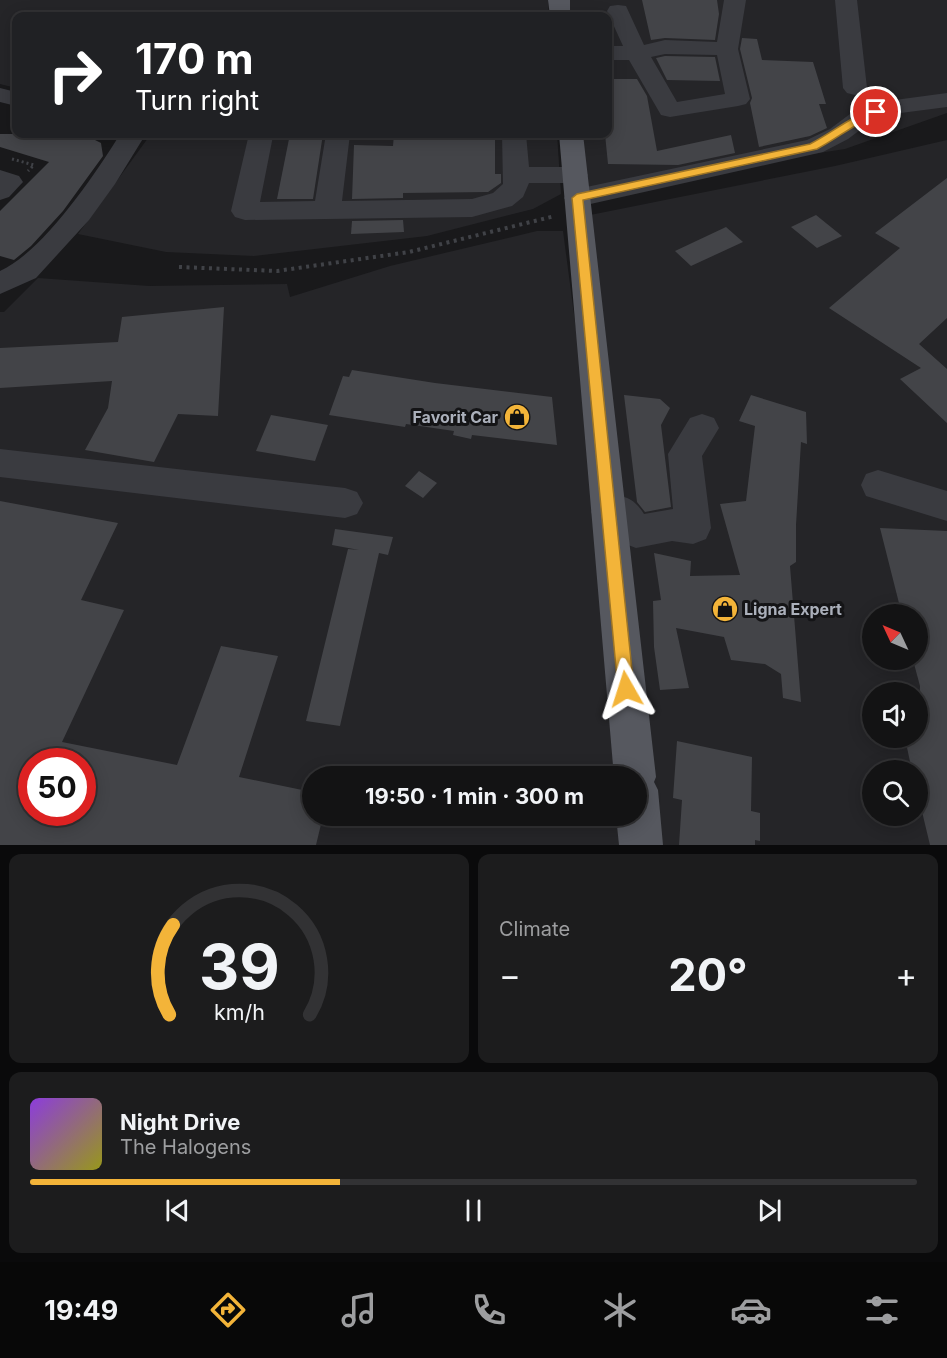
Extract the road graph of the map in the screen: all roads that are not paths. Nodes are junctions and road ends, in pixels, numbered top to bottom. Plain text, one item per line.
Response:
1 (735, 0) edge
2 (846, 0) edge
3 (618, 11) dead end
4 (728, 48) junction
5 (612, 53) edge
6 (637, 53) junction
7 (855, 88) dead end
8 (947, 100) edge
9 (130, 138) edge
10 (260, 138) edge
11 (337, 138) edge
12 (514, 138) edge
13 (572, 138) edge
14 (517, 175) junction
15 (0, 179) edge
16 (0, 191) edge
17 (569, 196) junction
18 (327, 210) junction
19 (0, 284) edge
20 (702, 428) dead end
21 (0, 464) edge
22 (878, 485) dead end
23 (345, 503) dead end
24 (947, 506) edge
25 (609, 512) junction
26 (634, 766) edge
27 (639, 826) edge
28 (641, 845) edge

1 - 4 lane
2 - 7 lane
3 - 6 lane
4 - 6 lane
4 - 6 lane
5 - 6 lane
8 - 17 lane
9 - 19 lane
10 - 18 lane
11 - 18 lane
12 - 14 lane
13 - 17 main road
14 - 17 lane
14 - 18 lane
15 - 16 lane
17 - 25 main road
20 - 25 lane
21 - 23 lane
22 - 24 lane
25 - 26 main road
27 - 28 main road

